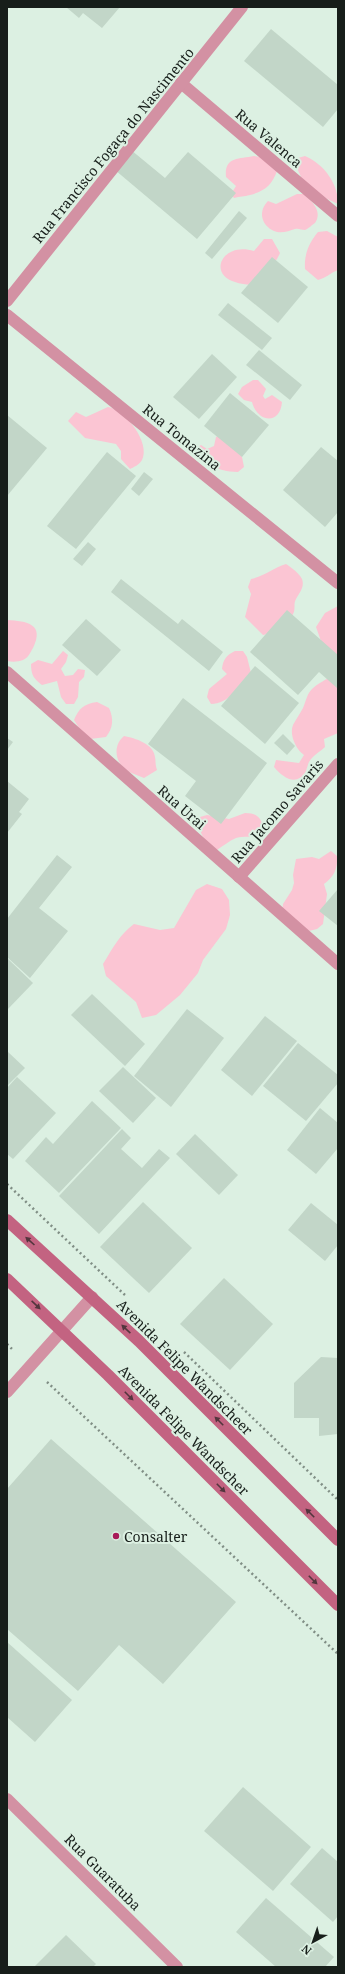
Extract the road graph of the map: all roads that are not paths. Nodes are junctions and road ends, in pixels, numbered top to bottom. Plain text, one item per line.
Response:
1 (242, 7) edge
2 (182, 83) junction
3 (338, 216) edge
4 (7, 302) edge
5 (7, 314) edge
6 (338, 583) edge
7 (7, 672) edge
8 (338, 764) edge
9 (239, 877) junction
10 (338, 964) edge
11 (7, 1220) edge
12 (7, 1279) edge
13 (92, 1298) junction
14 (62, 1330) junction
15 (7, 1392) edge
16 (338, 1540) edge
17 (338, 1605) edge
18 (7, 1799) edge
19 (177, 1967) edge

1 - 2 street, Rua Francisco Fogaça do Nascimento
2 - 3 street, Rua Valenca
2 - 4 street, Rua Francisco Fogaça do Nascimento
5 - 6 street, Rua Tomazina
7 - 9 street, Rua Urai
8 - 9 street, Rua Jacomo Savaris
9 - 10 street, Rua Urai
13 -> 11 main road, Avenida Felipe Wandscheer
12 -> 14 main road, Avenida Felipe Wandscher
13 - 14 street
16 -> 13 main road, Avenida Felipe Wandscheer
14 - 15 street
14 -> 17 main road, Avenida Felipe Wandscher
18 - 19 street, Rua Guaratuba

